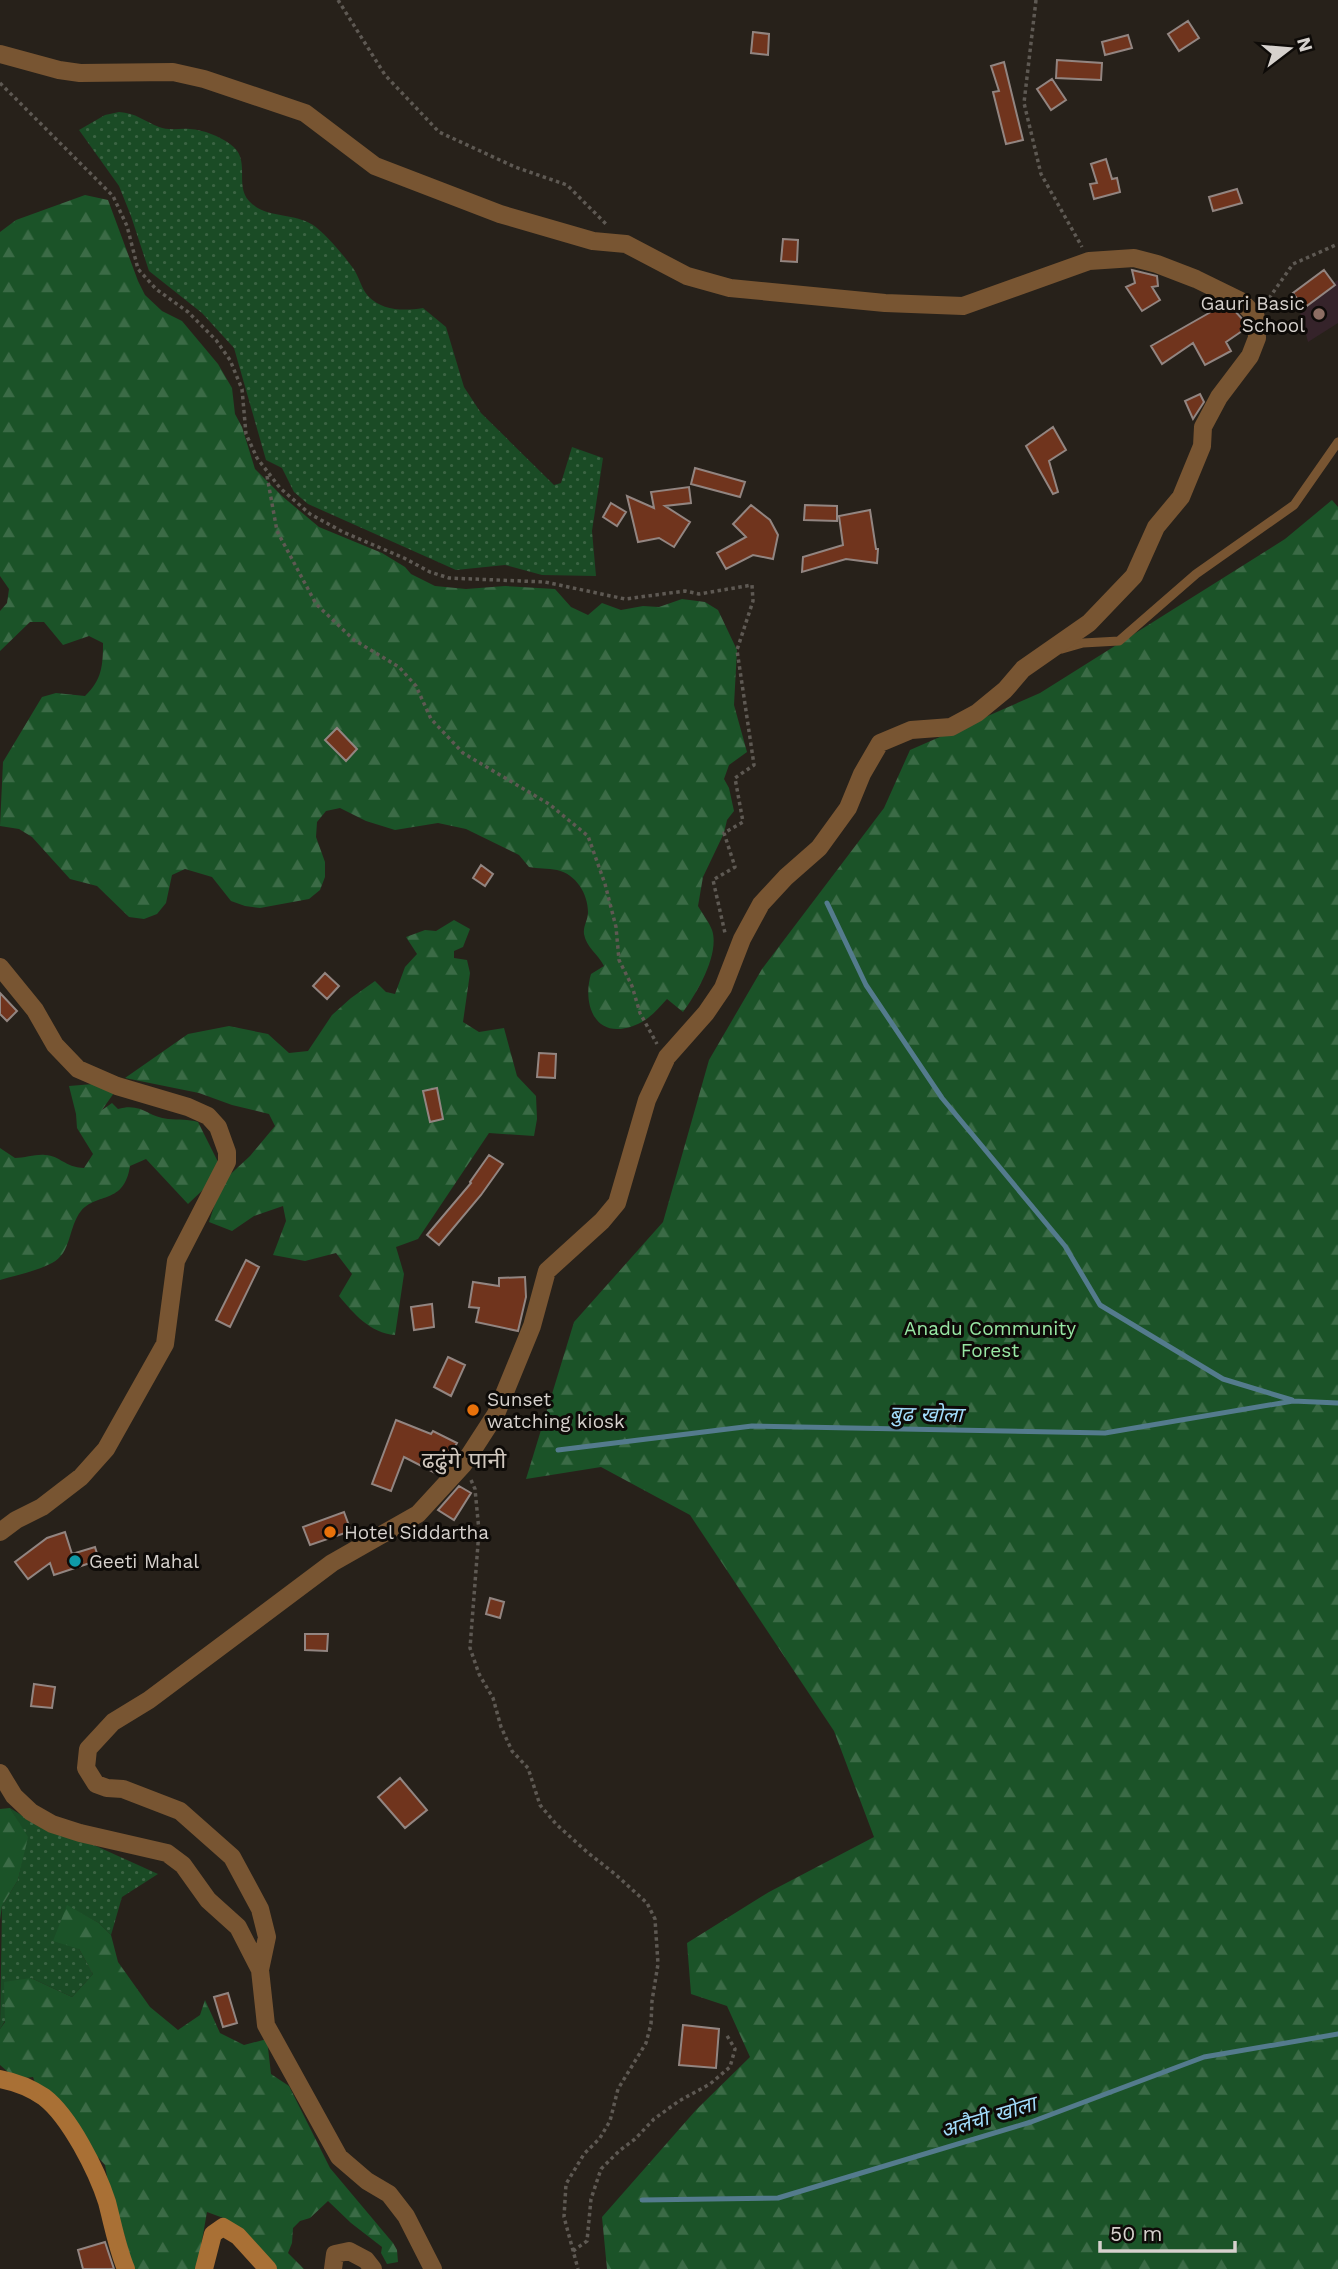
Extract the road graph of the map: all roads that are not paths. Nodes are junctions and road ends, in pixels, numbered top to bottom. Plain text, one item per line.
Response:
1 (0, 54) edge
2 (1338, 442) edge
3 (1040, 656) junction
4 (0, 967) edge
5 (0, 1532) edge
6 (0, 1773) edge
7 (260, 1970) junction
8 (0, 2079) edge
9 (126, 2269) edge
10 (204, 2269) edge
11 (268, 2269) edge
12 (332, 2269) edge
13 (373, 2269) edge
14 (432, 2269) edge

1 - 3 street
2 - 3 lane
3 - 7 street
4 - 5 street
6 - 7 street
7 - 14 street
8 - 9 main road
10 - 11 main road
12 - 13 street

